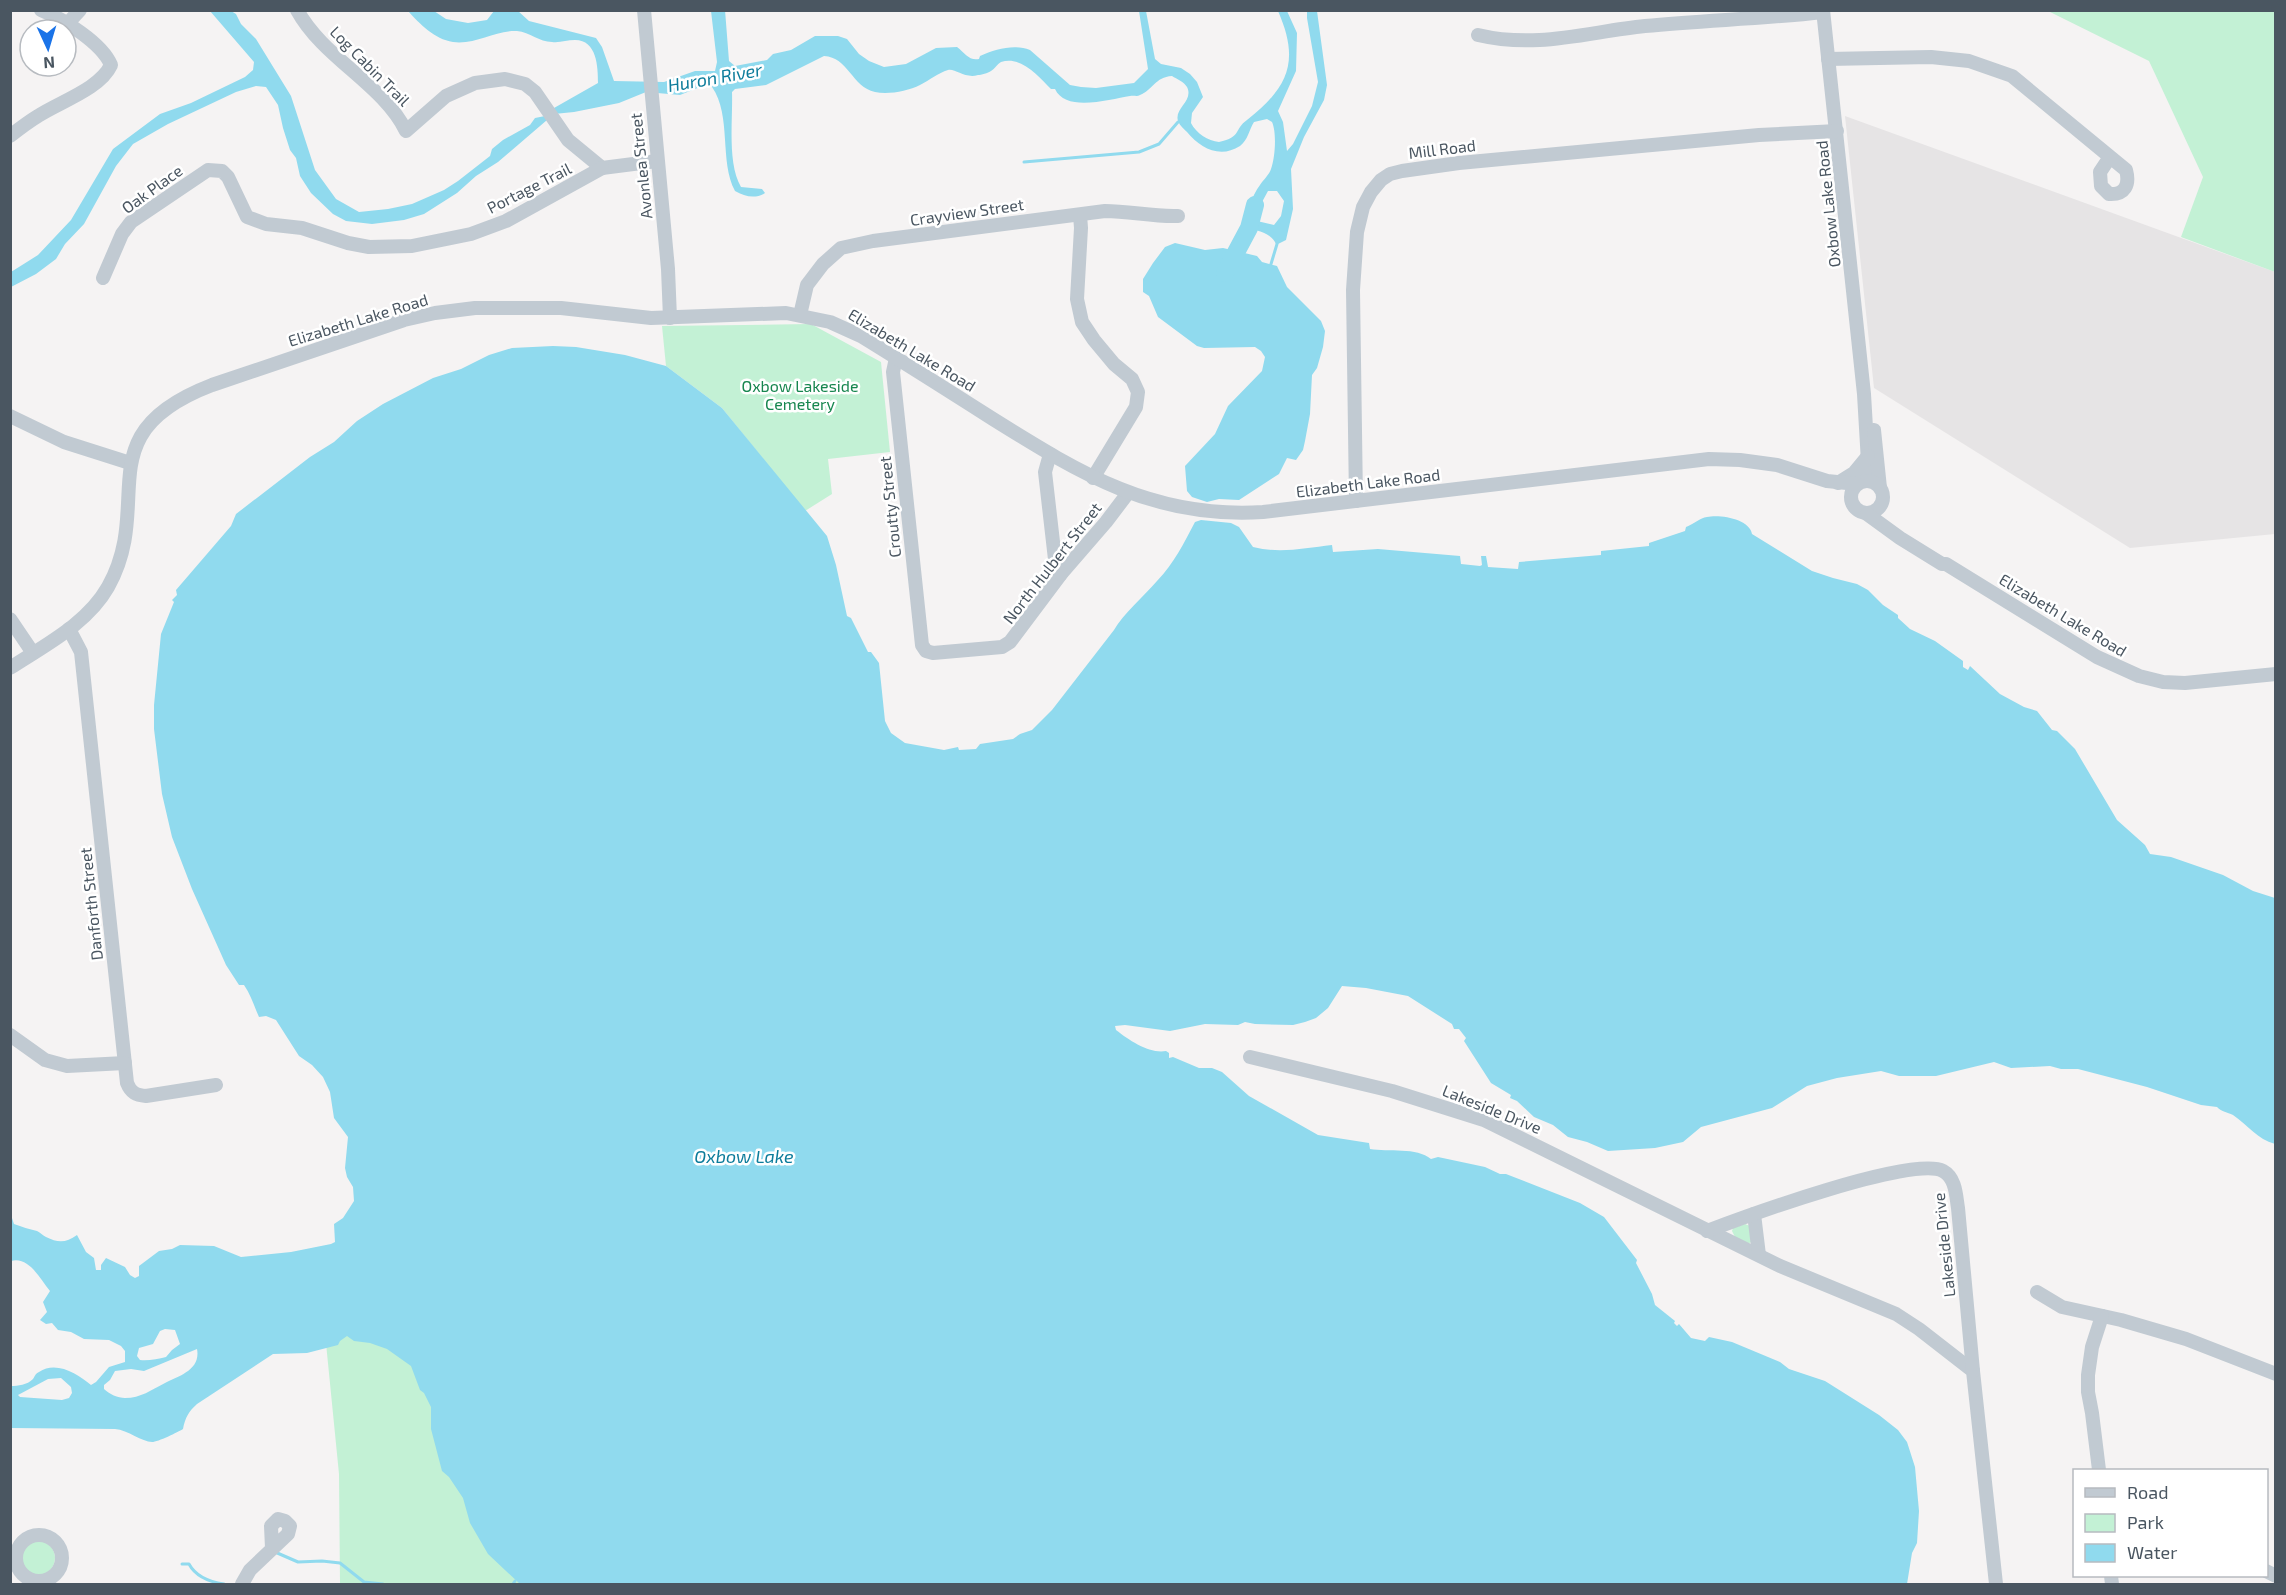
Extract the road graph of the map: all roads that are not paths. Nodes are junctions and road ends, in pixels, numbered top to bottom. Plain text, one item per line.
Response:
1 (41, 10) edge
2 (297, 10) edge
3 (644, 10) edge
4 (1823, 11) edge
5 (56, 18) edge
6 (78, 32) edge
7 (1478, 35) dead end
8 (1828, 59) junction
9 (1837, 131) junction
10 (10, 136) edge
11 (2110, 157) dead end
12 (657, 161) junction
13 (602, 168) junction
14 (215, 169) joint
15 (1080, 215) junction
16 (1178, 216) dead end
17 (104, 278) dead end
18 (800, 315) junction
19 (670, 318) junction
20 (896, 358) junction
21 (1864, 394) junction
22 (10, 416) edge
23 (1050, 454) junction
24 (1868, 456) junction
25 (130, 463) junction
26 (1773, 465) junction
27 (1093, 478) junction
28 (1860, 482) junction
29 (1838, 483) junction
30 (1880, 488) junction
31 (1128, 493) junction
32 (1356, 501) junction
33 (1851, 501) junction
34 (1880, 506) junction
35 (1867, 514) junction
36 (1946, 564) junction
37 (1061, 574) junction
38 (10, 619) edge
39 (69, 628) junction
40 (926, 651) joint
41 (33, 653) junction
42 (10, 668) edge
43 (2276, 674) edge
44 (10, 1035) edge
45 (1250, 1057) dead end
46 (124, 1062) junction
47 (216, 1085) dead end
48 (1754, 1214) junction
49 (1707, 1231) junction
50 (1759, 1255) junction
51 (2037, 1292) dead end
52 (2102, 1316) junction
53 (1973, 1371) junction
54 (2276, 1374) edge
55 (2099, 1469) edge
56 (272, 1548) dead end
57 (242, 1584) edge
58 (1996, 1584) edge

1 - 5 street
2 - 13 street, Log Cabin Trail
3 - 12 street, Avonlea Street
4 - 7 street
4 - 8 street, Oxbow Lake Road
6 - 10 street
8 - 9 street, Oxbow Lake Road
8 - 11 street
9 - 21 street, Oxbow Lake Road
9 - 32 street, Mill Road
12 - 13 street
12 - 19 street, Avonlea Street
13 - 14 street, Portage Trail
14 - 17 street, Oak Place
15 - 16 street, Crayview Street
15 - 18 street, Crayview Street
15 - 27 street
18 - 19 street, Elizabeth Lake Road
18 - 20 street, Elizabeth Lake Road
19 - 25 street, Elizabeth Lake Road
20 - 23 street, Elizabeth Lake Road
20 - 40 street, Croutty Street
21 - 24 street, Oxbow Lake Road
21 - 30 street, Oxbow Lake Road
22 - 25 street
23 - 27 street, Elizabeth Lake Road
23 - 37 street
24 - 28 street, Oxbow Lake Road
24 - 29 street
25 - 39 street, Elizabeth Lake Road
26 - 29 street, Elizabeth Lake Road
26 - 32 street, Elizabeth Lake Road
26 - 33 street, Elizabeth Lake Road
27 - 31 street, Elizabeth Lake Road
28 - 29 street, Elizabeth Lake Road
28 - 30 street
28 - 33 street
30 - 34 street
31 - 32 street, Elizabeth Lake Road
31 - 37 street, North Hulbert Street
33 - 35 street
34 - 35 street
34 - 36 street, Elizabeth Lake Road
35 - 36 street, Elizabeth Lake Road
36 - 43 street, Elizabeth Lake Road
37 - 40 street, North Hulbert Street
38 - 41 street
39 - 41 street, Elizabeth Lake Road
39 - 46 street, Danforth Street
41 - 42 street, Elizabeth Lake Road
44 - 46 street
45 - 49 street, Lakeside Drive
46 - 47 street, Danforth Street
48 - 49 street, Lakeside Drive
48 - 50 street
48 - 53 street, Lakeside Drive
49 - 50 street, Lakeside Drive
50 - 53 street, Lakeside Drive
51 - 52 street
52 - 54 street
52 - 55 street
53 - 58 street, Lakeside Drive
56 - 57 street

